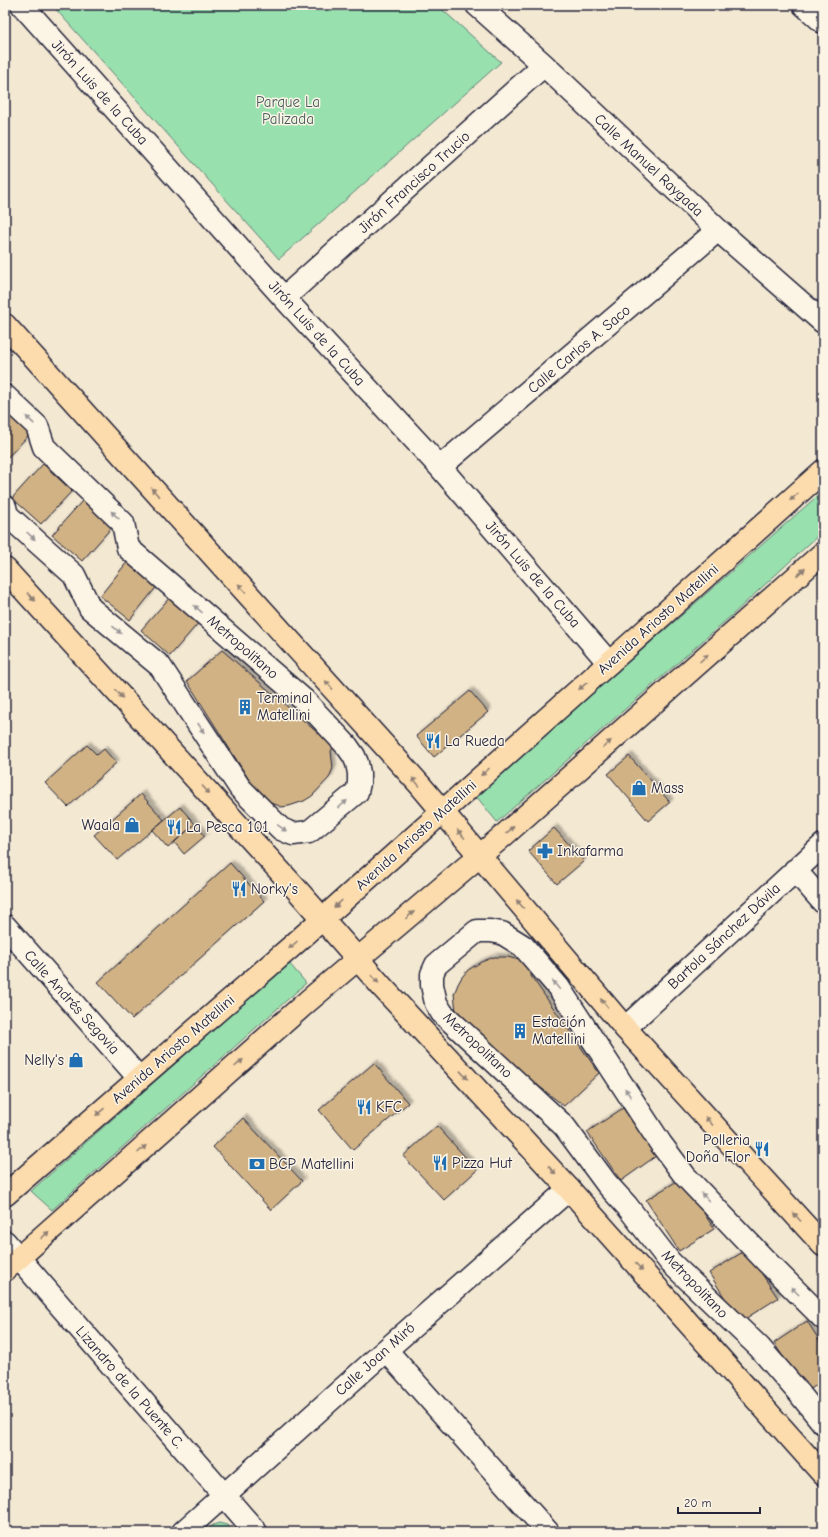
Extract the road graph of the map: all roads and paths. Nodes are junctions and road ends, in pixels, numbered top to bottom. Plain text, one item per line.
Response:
1 (22, 5) edge
2 (477, 5) edge
3 (804, 5) edge
4 (823, 22) edge
5 (544, 65) junction
6 (718, 230) junction
7 (284, 298) junction
8 (823, 322) edge
9 (5, 325) edge
10 (5, 396) edge
11 (440, 467) junction
12 (823, 471) edge
13 (5, 507) edge
14 (823, 553) edge
15 (5, 569) edge
16 (610, 663) junction
17 (442, 811) junction
18 (823, 845) edge
19 (480, 856) junction
20 (794, 870) junction
21 (823, 902) edge
22 (322, 918) junction
23 (5, 926) edge
24 (358, 960) junction
25 (625, 1028) junction
26 (140, 1078) junction
27 (569, 1189) junction
28 (5, 1195) edge
29 (823, 1245) edge
30 (10, 1256) edge
31 (823, 1318) edge
32 (386, 1350) junction
33 (823, 1423) edge
34 (823, 1474) edge
35 (224, 1496) junction
36 (183, 1532) edge
37 (256, 1532) edge
38 (548, 1532) edge

1 - 7 street, Jirón Luis de la Cuba
2 - 5 street, Calle Manuel Raygada
3 - 4 street
5 - 6 street, Calle Manuel Raygada
5 - 7 street, Jirón Francisco Trucio
6 - 8 street, Calle Manuel Raygada
6 - 11 street, Calle Carlos A. Saco
7 - 11 street, Jirón Luis de la Cuba
17 -> 9 main road
13 -> 10 street, Metropolitano
11 - 16 street, Jirón Luis de la Cuba
12 -> 16 main road, Avenida Ariosto Matellini
19 -> 14 main road
15 -> 22 main road
16 -> 17 main road, Avenida Ariosto Matellini
19 -> 17 main road
17 -> 22 main road, Avenida Ariosto Matellini
18 - 20 street, Bartola Sánchez Dávila
24 -> 19 main road
25 -> 19 main road
20 - 21 street
20 - 25 street, Bartola Sánchez Dávila
22 - 24 main road
22 -> 26 main road, Avenida Ariosto Matellini
23 - 26 street, Calle Andrés Segovia
24 -> 27 main road
30 -> 24 main road
29 -> 25 main road
26 -> 28 main road, Avenida Ariosto Matellini
27 - 32 street, Calle Joan Miró
27 -> 34 main road
30 - 35 street, Lizandro de la Puente C.
31 -> 33 street, Metropolitano
32 - 35 street, Calle Joan Miró
32 - 38 street
35 - 36 street, Calle Joan Miró
35 - 37 street, Lizandro de la Puente C.

